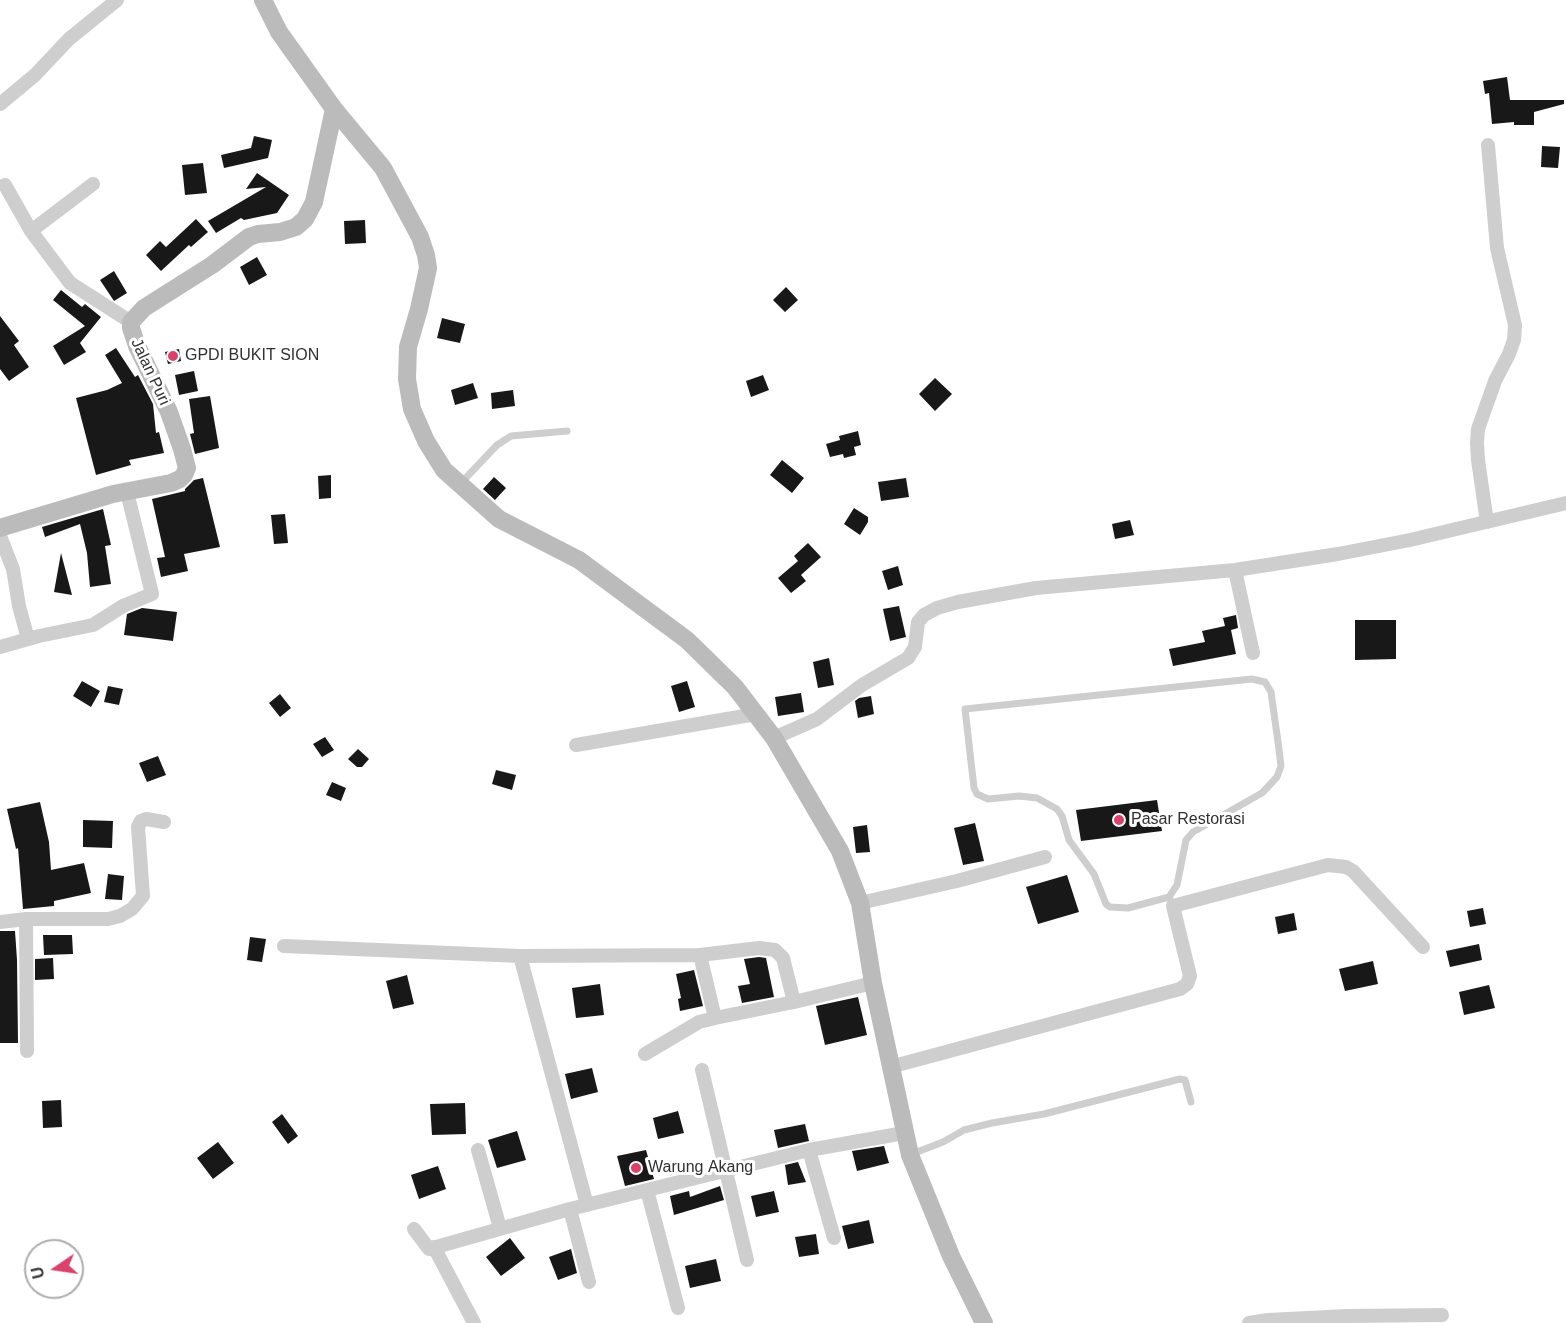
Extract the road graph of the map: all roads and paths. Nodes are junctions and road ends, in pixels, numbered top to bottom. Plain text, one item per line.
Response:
1 (117, 0) edge
2 (263, 0) edge
3 (0, 104) edge
4 (334, 109) junction
5 (1488, 146) dead end
6 (93, 184) dead end
7 (5, 185) dead end
8 (31, 231) junction
9 (131, 322) junction
10 (567, 431) dead end
11 (460, 484) junction
12 (127, 492) junction
13 (1566, 503) edge
14 (1487, 522) junction
15 (0, 528) edge
16 (0, 536) edge
17 (1235, 570) junction
18 (28, 639) junction
19 (0, 647) edge
20 (1253, 653) dead end
21 (756, 714) junction
22 (774, 738) junction
23 (576, 745) dead end
24 (164, 822) dead end
25 (1045, 857) dead end
26 (1171, 901) junction
27 (860, 903) junction
28 (26, 919) junction
29 (0, 922) edge
30 (284, 946) dead end
31 (1423, 947) dead end
32 (700, 955) junction
33 (520, 956) junction
34 (873, 983) junction
35 (794, 1002) junction
36 (715, 1018) junction
37 (27, 1052) dead end
38 (645, 1054) dead end
39 (890, 1067) junction
40 (702, 1070) dead end
41 (1191, 1102) dead end
42 (904, 1133) junction
43 (478, 1150) dead end
44 (809, 1150) junction
45 (910, 1155) junction
46 (727, 1170) junction
47 (647, 1190) junction
48 (588, 1205) junction
49 (570, 1209) junction
50 (500, 1228) junction
51 (414, 1230) dead end
52 (834, 1238) dead end
53 (434, 1247) junction
54 (747, 1260) dead end
55 (589, 1282) dead end
56 (678, 1308) dead end
57 (1442, 1315) dead end
58 (474, 1323) edge
59 (984, 1323) edge
60 (1249, 1323) edge

1 - 3 street
2 - 4 street
4 - 9 street, Jalan Puri
4 - 11 street
5 - 14 street
6 - 8 street
7 - 8 street
8 - 9 street
9 - 12 street, Jalan Puri
10 - 11 lane
11 - 21 street
12 - 15 street, Jalan Puri
12 - 18 street
13 - 14 street
14 - 17 street
16 - 18 street
17 - 20 street
17 - 22 street
18 - 19 street
21 - 22 street
21 - 23 street
22 - 27 street
24 - 28 street
25 - 27 street
26 - 26 lane
26 - 31 street
26 - 39 street
27 - 34 street
28 - 29 street
28 - 37 street
30 - 33 street
32 - 33 street
32 - 35 street
32 - 36 street
33 - 48 street
34 - 35 street
34 - 39 street
35 - 36 street
36 - 38 street
39 - 42 street
40 - 46 street
41 - 45 lane
42 - 44 street
42 - 45 street
43 - 50 street
44 - 46 street
44 - 52 street
45 - 59 street
46 - 47 street
46 - 54 street
47 - 48 street
47 - 56 street
48 - 49 street
49 - 50 street
49 - 55 street
50 - 53 street
51 - 53 street
53 - 58 street
57 - 60 street

